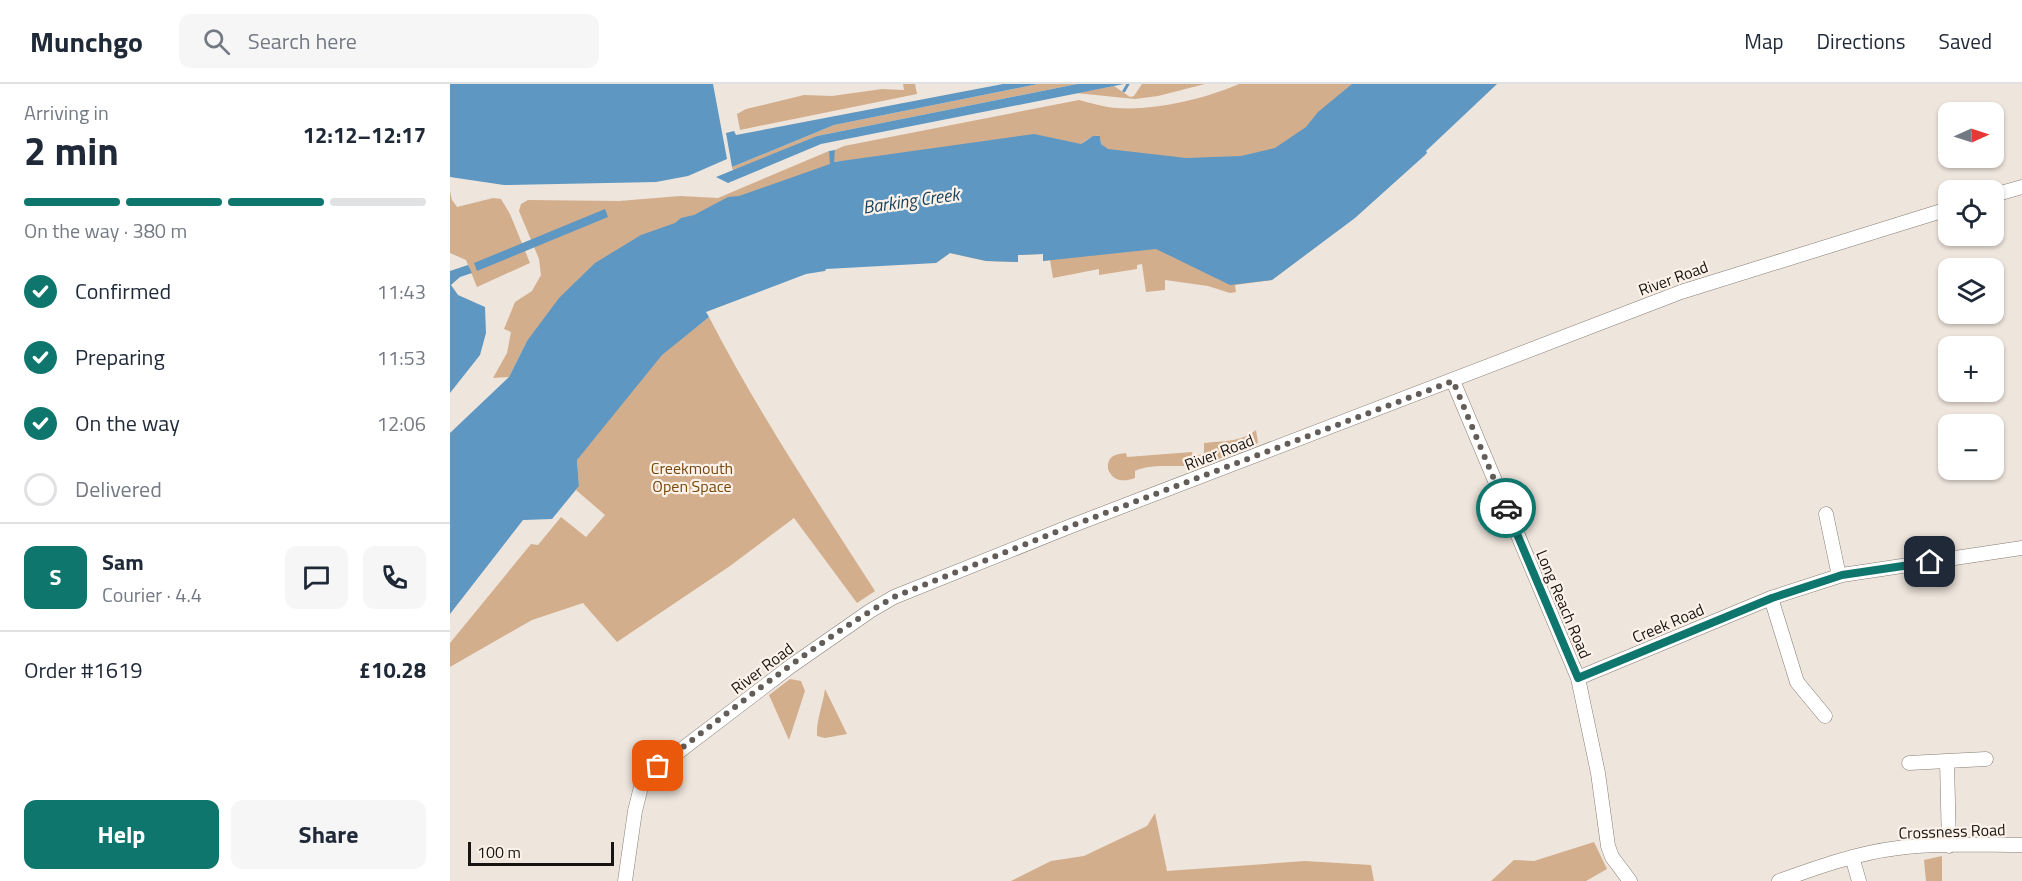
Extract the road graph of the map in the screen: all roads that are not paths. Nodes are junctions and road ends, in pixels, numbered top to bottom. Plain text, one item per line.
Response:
1 (2022, 187) edge
2 (2004, 192) edge
3 (1938, 212) edge
4 (1453, 381) junction
5 (1826, 514) dead end
6 (2022, 548) edge
7 (1839, 576) junction
8 (1772, 598) junction
9 (1578, 678) junction
10 (1825, 716) dead end
11 (1986, 759) dead end
12 (1947, 761) junction
13 (1909, 763) dead end
14 (2022, 845) edge
15 (1949, 846) junction
16 (1852, 857) junction
17 (625, 881) edge
18 (1630, 881) edge
19 (1779, 881) edge
20 (1859, 881) edge

1 - 2 street
3 - 4 street, River Road
4 - 9 street, Long Reach Road
4 - 17 street, River Road
5 - 7 street
6 - 7 street, Creek Road
7 - 8 street, Creek Road
8 - 9 street, Creek Road
8 - 10 street
9 - 18 street, Long Reach Road
11 - 12 street
12 - 13 street
12 - 15 street
14 - 15 street, Crossness Road
15 - 16 street, Crossness Road
16 - 19 street, Crossness Road
16 - 20 street

